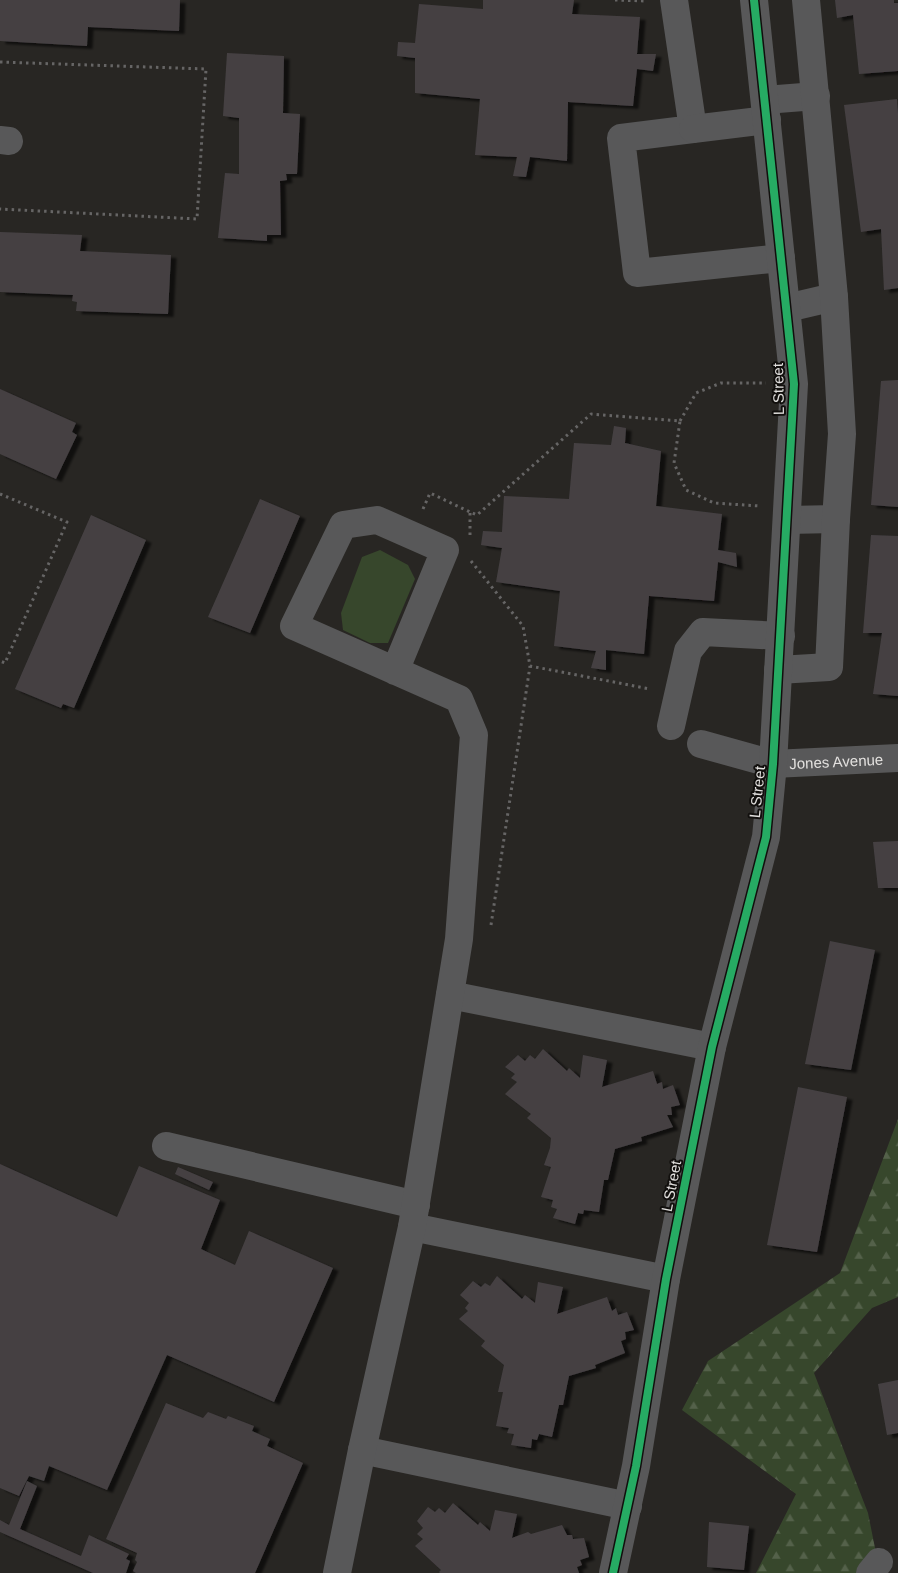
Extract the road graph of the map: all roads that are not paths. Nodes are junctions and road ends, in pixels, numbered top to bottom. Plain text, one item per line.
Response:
1 (674, 0) edge
2 (754, 0) edge
3 (806, 0) edge
4 (816, 96) junction
5 (766, 110) junction
6 (692, 129) junction
7 (781, 258) junction
8 (834, 297) junction
9 (787, 308) junction
10 (787, 514) junction
11 (836, 519) junction
12 (780, 636) junction
13 (778, 670) junction
14 (395, 671) junction
15 (671, 726) dead end
16 (701, 744) dead end
17 (898, 758) edge
18 (773, 764) junction
19 (450, 995) junction
20 (712, 1047) junction
21 (166, 1146) dead end
22 (414, 1216) junction
23 (666, 1278) junction
24 (362, 1450) junction
25 (628, 1506) junction
26 (337, 1573) edge
27 (613, 1573) edge

1 - 6 street
2 - 5 street, L Street
3 - 4 street
4 - 5 street
4 - 8 street
5 - 6 street
5 - 7 street, L Street
6 - 7 street
7 - 9 street, L Street
8 - 9 street
8 - 11 street
9 - 10 street, L Street
10 - 11 street
10 - 12 street, L Street
11 - 13 street
12 - 13 street, L Street
12 - 15 street
13 - 18 street, L Street
14 - 14 street
14 - 19 street
16 - 18 street, Jones Avenue
17 - 18 street, Jones Avenue
18 - 20 street, L Street
19 - 20 street
19 - 22 street
20 - 23 street, L Street
21 - 22 street
22 - 23 street
22 - 24 street
23 - 25 street, L Street
24 - 25 street
24 - 26 street
25 - 27 street, L Street

